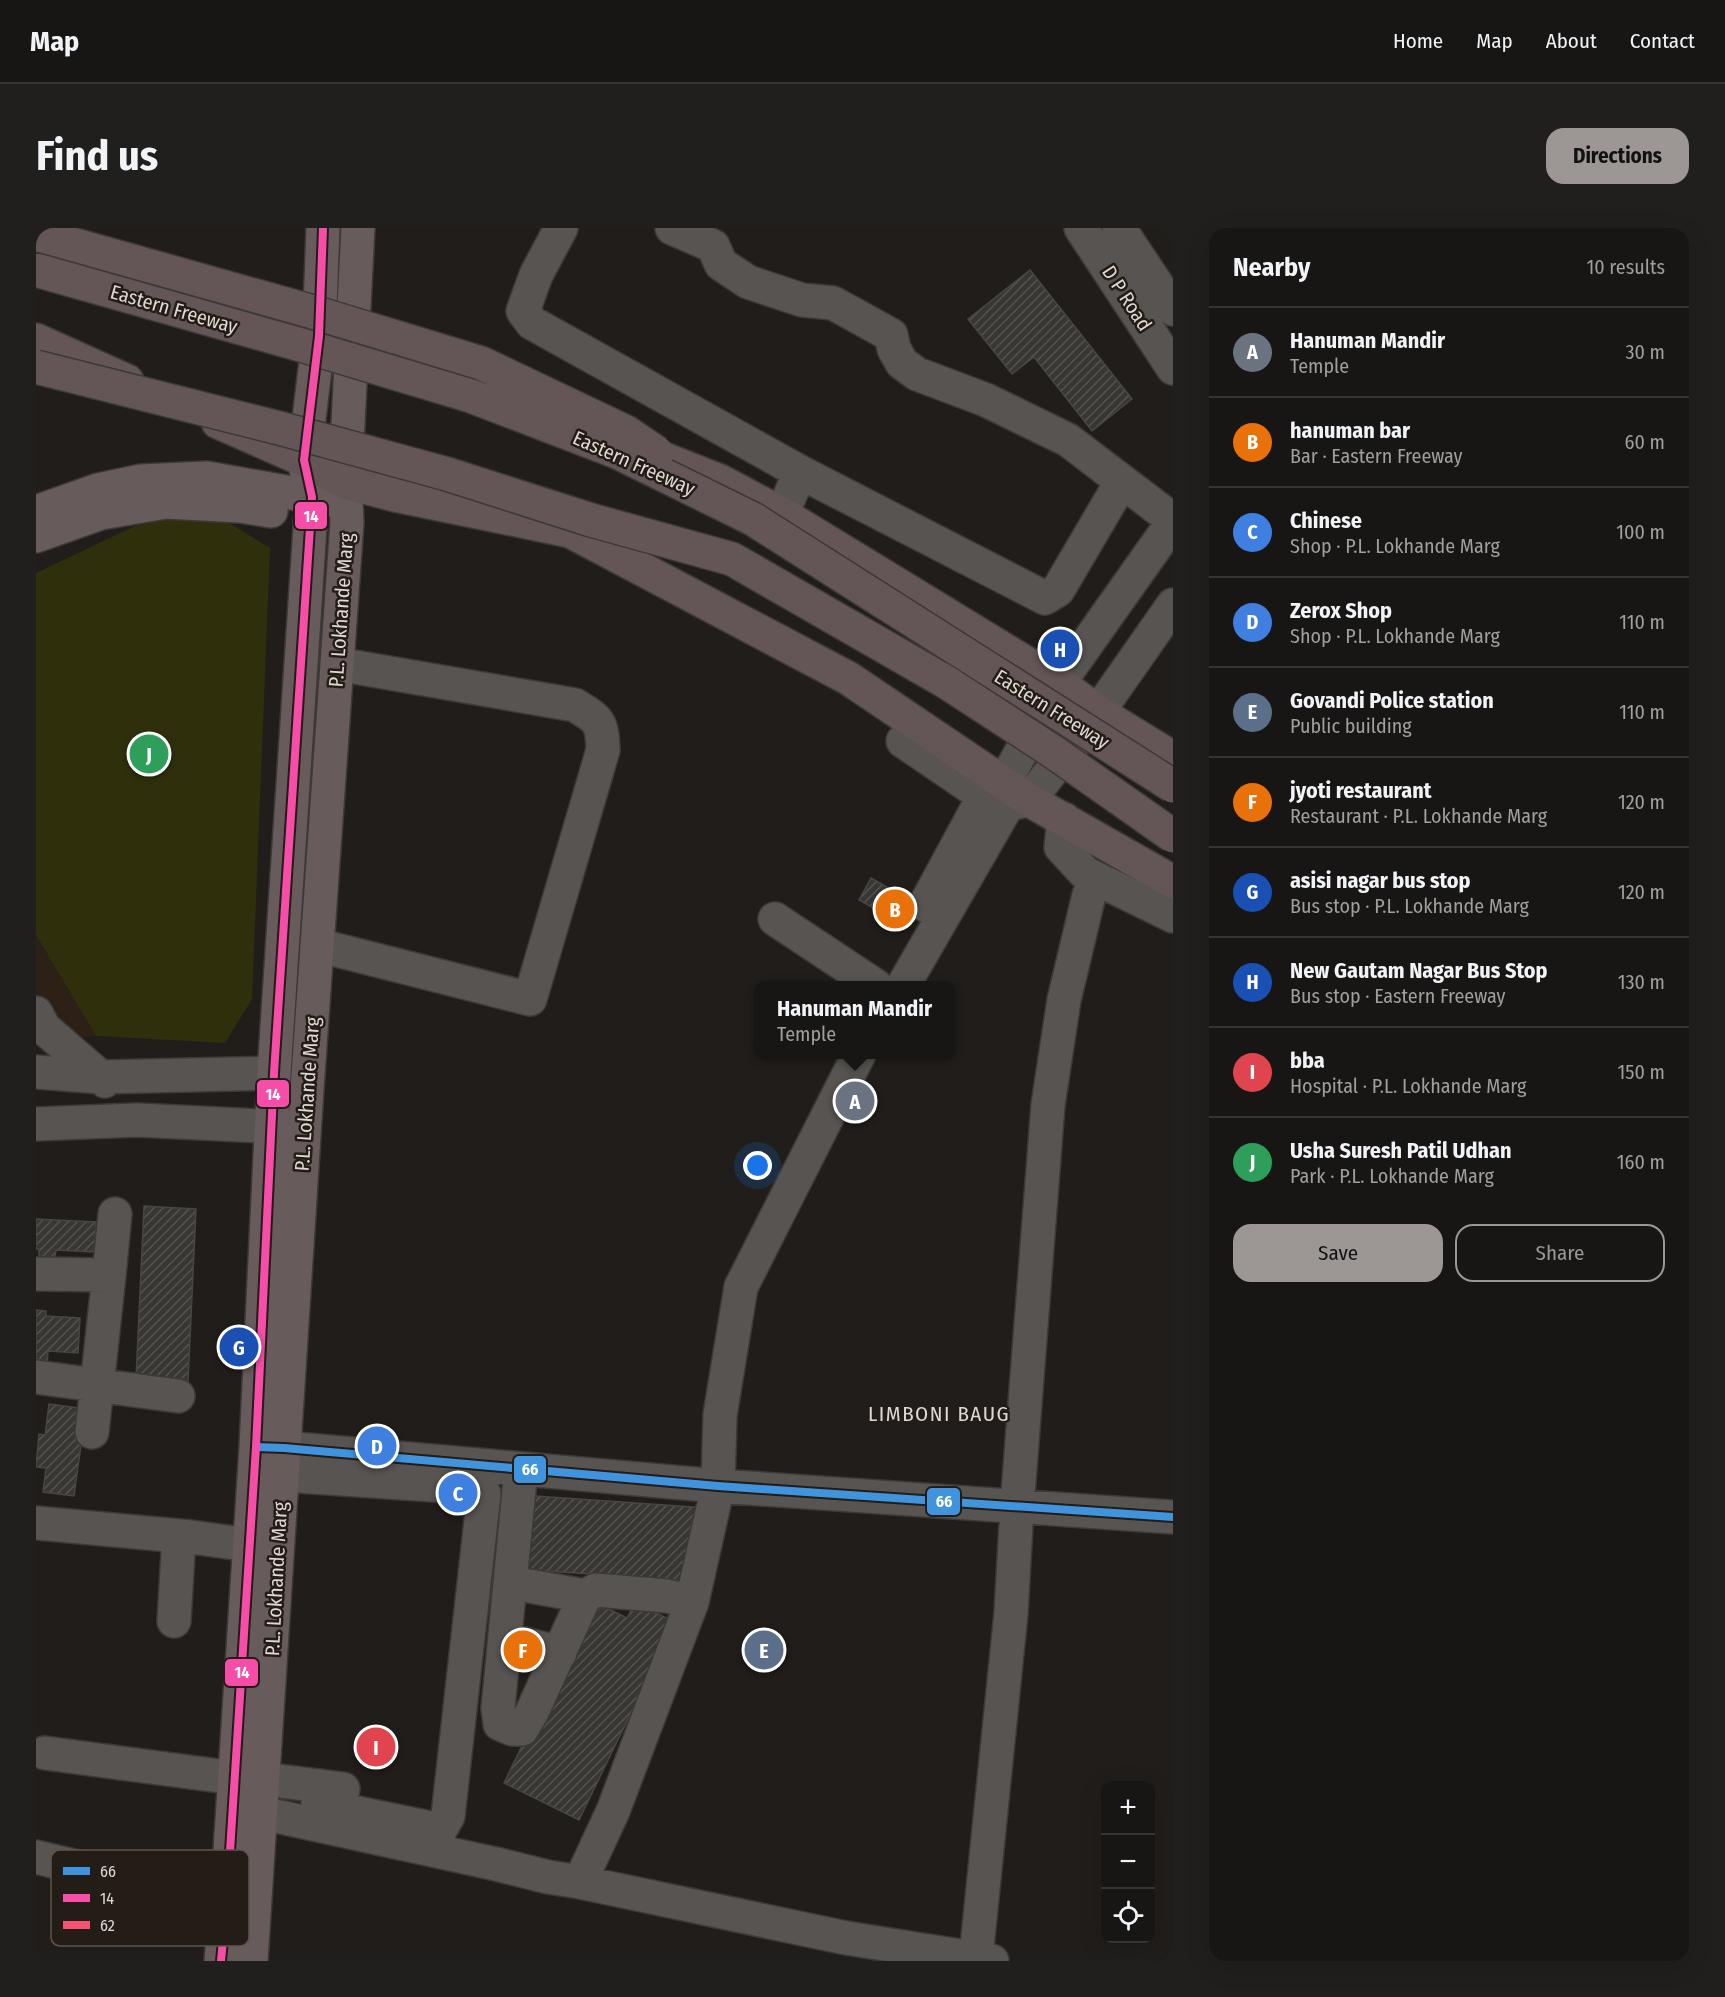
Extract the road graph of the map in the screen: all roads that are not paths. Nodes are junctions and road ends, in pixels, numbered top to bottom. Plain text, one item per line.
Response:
1 (323, 228) edge
2 (358, 228) edge
3 (561, 228) edge
4 (672, 228) edge
5 (1081, 228) edge
6 (1119, 228) edge
7 (36, 234) edge
8 (36, 257) edge
9 (36, 270) edge
10 (1173, 309) edge
11 (319, 336) junction
12 (36, 340) edge
13 (354, 347) junction
14 (36, 367) edge
15 (1173, 368) edge
16 (304, 460) junction
17 (800, 472) junction
18 (1122, 481) junction
19 (347, 502) junction
20 (311, 507) junction
21 (36, 512) edge
22 (767, 517) junction
23 (1173, 521) edge
24 (36, 536) edge
25 (1173, 604) edge
26 (337, 664) junction
27 (1059, 683) junction
28 (1098, 712) junction
29 (903, 741) dead end
30 (295, 746) junction
31 (331, 748) junction
32 (1173, 758) edge
33 (1173, 786) edge
34 (1005, 799) junction
35 (1064, 819) junction
36 (1173, 836) edge
37 (1173, 882) edge
38 (1089, 895) dead end
39 (1173, 916) edge
40 (775, 919) dead end
41 (317, 945) junction
42 (871, 981) edge
43 (882, 981) edge
44 (906, 981) edge
45 (36, 1013) edge
46 (856, 1059) edge
47 (36, 1072) edge
48 (274, 1073) junction
49 (101, 1077) junction
50 (137, 1120) junction
51 (36, 1124) edge
52 (271, 1126) junction
53 (305, 1128) junction
54 (115, 1214) dead end
55 (36, 1274) edge
56 (109, 1275) junction
57 (36, 1377) edge
58 (97, 1385) junction
59 (178, 1396) dead end
60 (92, 1432) dead end
61 (274, 1457) junction
62 (521, 1469) junction
63 (718, 1486) junction
64 (1017, 1507) junction
65 (1173, 1517) edge
66 (36, 1523) edge
67 (36, 1538) edge
68 (178, 1553) junction
69 (249, 1553) junction
70 (511, 1573) junction
71 (585, 1596) junction
72 (692, 1602) junction
73 (174, 1621) dead end
74 (505, 1639) junction
75 (560, 1653) junction
76 (45, 1753) dead end
77 (250, 1778) junction
78 (320, 1786) junction
79 (354, 1790) dead end
80 (262, 1814) junction
81 (583, 1828) dead end
82 (468, 1837) dead end
83 (236, 1850) edge
84 (498, 1856) junction
85 (36, 1857) edge
86 (51, 1861) edge
87 (580, 1882) junction
88 (222, 1946) edge
89 (984, 1959) edge
90 (221, 1961) edge
91 (251, 1961) edge

1 - 11 main road, P.L. Lokhande Marg
2 - 13 main road, P.L. Lokhande Marg
3 - 17 street
4 - 18 street
5 - 15 street, D P Road
6 - 10 street, D P Road
7 - 22 highway, bridge
8 - 11 highway
9 - 22 highway, Eastern Freeway, bridge
11 - 13 highway
11 - 16 main road, P.L. Lokhande Marg
12 - 16 highway
13 - 19 main road, P.L. Lokhande Marg
13 - 22 highway
14 - 36 highway, Eastern Freeway, bridge
16 - 19 highway
16 - 20 main road, P.L. Lokhande Marg
17 - 18 street
17 - 22 street
18 - 23 street
19 - 20 main road
19 - 26 main road, P.L. Lokhande Marg
19 - 34 highway
20 - 21 main road
20 - 24 main road
20 - 30 main road, P.L. Lokhande Marg
22 - 27 highway
22 - 33 highway, Eastern Freeway, bridge
23 - 27 street
25 - 28 street
26 - 31 main road, P.L. Lokhande Marg
26 - 41 street
27 - 28 highway
27 - 34 street
28 - 32 highway
28 - 34 street
29 - 34 street
30 - 31 main road
30 - 48 main road, P.L. Lokhande Marg
31 - 41 main road, P.L. Lokhande Marg
34 - 35 highway
34 - 43 street
34 - 44 street
35 - 37 highway
35 - 39 street
38 - 64 street
40 - 42 street
41 - 53 main road, P.L. Lokhande Marg
45 - 49 street
46 - 63 street
47 - 49 street
48 - 49 street
48 - 52 main road, P.L. Lokhande Marg
49 - 50 street
50 - 51 street
50 - 52 street
52 - 53 street
52 - 61 main road, P.L. Lokhande Marg
53 - 61 main road, P.L. Lokhande Marg
54 - 56 street
55 - 56 street
56 - 58 street
57 - 58 street
58 - 59 street
58 - 60 street
61 - 62 street
61 - 69 main road, P.L. Lokhande Marg
61 - 77 main road, P.L. Lokhande Marg
61 - 78 street
62 - 63 street
62 - 70 street
63 - 64 street
63 - 72 street
64 - 65 street
64 - 89 street
66 - 69 street
67 - 68 street
68 - 69 street
68 - 73 street
69 - 77 main road, P.L. Lokhande Marg
70 - 71 street
70 - 74 street
71 - 72 street
71 - 75 street
72 - 87 street
74 - 75 street
74 - 75 street
76 - 77 street
77 - 78 street
77 - 80 main road, P.L. Lokhande Marg
77 - 83 main road, P.L. Lokhande Marg
78 - 79 street
80 - 84 street
80 - 91 main road, P.L. Lokhande Marg
81 - 84 street
82 - 84 street
84 - 87 street
85 - 86 street
87 - 89 street
88 - 90 main road, P.L. Lokhande Marg

